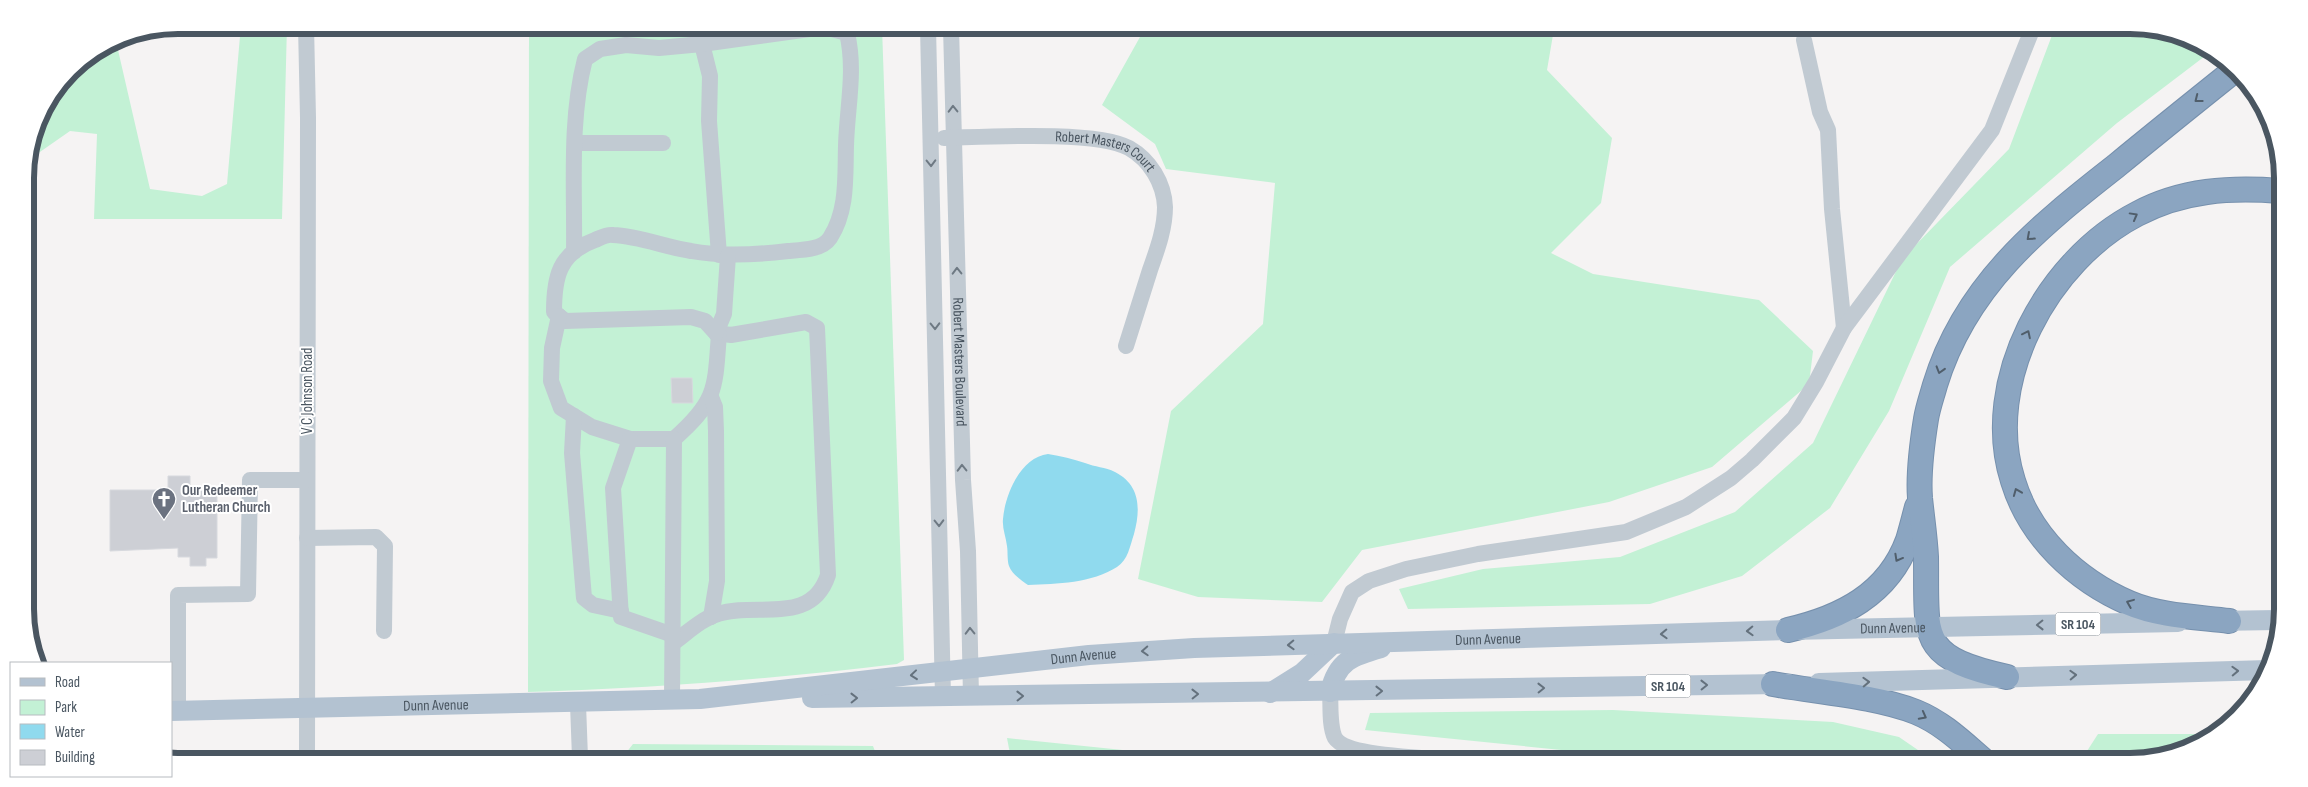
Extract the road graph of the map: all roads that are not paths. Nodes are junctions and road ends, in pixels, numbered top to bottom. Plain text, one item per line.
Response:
1 (306, 34) edge
2 (774, 34) edge
3 (847, 34) edge
4 (928, 34) edge
5 (951, 34) edge
6 (2030, 34) edge
7 (1804, 40) dead end
8 (702, 44) junction
9 (2230, 74) edge
10 (931, 138) junction
11 (954, 138) junction
12 (663, 142) dead end
13 (576, 143) junction
14 (2274, 190) edge
15 (574, 252) junction
16 (724, 255) junction
17 (559, 316) junction
18 (1844, 328) junction
19 (718, 333) junction
20 (1126, 346) dead end
21 (711, 397) junction
22 (574, 416) junction
23 (630, 439) junction
24 (674, 439) junction
25 (307, 480) junction
26 (1920, 496) junction
27 (307, 538) junction
28 (620, 611) junction
29 (711, 617) junction
30 (2273, 620) edge
31 (2229, 621) junction
32 (1927, 627) junction
33 (1788, 630) junction
34 (384, 631) dead end
35 (673, 639) junction
36 (1410, 641) junction
37 (1334, 643) junction
38 (971, 668) junction
39 (2260, 670) edge
40 (942, 672) junction
41 (2007, 677) junction
42 (1773, 684) junction
43 (1330, 692) junction
44 (1270, 693) junction
45 (943, 697) junction
46 (971, 697) junction
47 (700, 699) junction
48 (672, 701) junction
49 (578, 704) junction
50 (306, 709) junction
51 (174, 711) edge
52 (307, 753) edge
53 (580, 753) edge
54 (1365, 753) edge
55 (1975, 753) edge

1 - 25 street, V C Johnson Road
2 - 8 street
3 - 16 street
4 - 10 street, Robert Masters Boulevard
11 -> 5 street, Robert Masters Boulevard
6 - 18 street
7 - 18 street
8 - 13 street
8 - 16 street
9 -> 26 highway
10 - 11 street, Robert Masters Court
10 -> 40 street, Robert Masters Boulevard
11 - 20 street, Robert Masters Court
38 -> 11 street, Robert Masters Boulevard
12 - 13 street
13 - 15 street
31 -> 14 highway
15 - 16 street
15 - 17 street
16 - 19 street
17 - 19 street
17 - 22 street
18 - 37 street
19 - 21 street
19 - 29 street
21 - 24 street
21 - 29 street
22 - 23 street
22 - 28 street
23 - 24 street
23 - 28 street
24 - 35 street
25 - 27 street, V C Johnson Road
25 - 51 street
26 - 32 highway
26 -> 33 highway
27 - 34 street
27 - 50 street, V C Johnson Road
28 - 35 street
29 - 35 street
30 - 31 main road, Dunn Avenue / SR 104
31 -> 32 main road, Dunn Avenue / SR 104
32 - 33 main road, Dunn Avenue / SR 104
32 - 41 highway
33 -> 36 main road, Dunn Avenue / SR 104
35 - 48 street
36 - 37 main road, Dunn Avenue / SR 104
36 - 43 main road
37 -> 38 main road, Dunn Avenue / SR 104
37 - 44 main road
38 - 40 main road, Dunn Avenue / SR 104
38 - 46 street, Robert Masters Boulevard
41 -> 39 main road, Dunn Avenue / SR 104
40 - 45 street, Robert Masters Boulevard
40 -> 47 main road, Dunn Avenue / SR 104
42 -> 41 main road, Dunn Avenue / SR 104
43 -> 42 main road, Dunn Avenue / SR 104
42 -> 55 highway
43 - 44 main road, Dunn Avenue / SR 104
43 - 54 street
46 -> 44 main road, Dunn Avenue / SR 104
45 - 46 main road, Dunn Avenue / SR 104
47 -> 45 main road, Dunn Avenue / SR 104
47 - 48 main road, Dunn Avenue / SR 104
48 - 49 main road, Dunn Avenue / SR 104
49 - 50 main road, Dunn Avenue / SR 104
49 - 53 street
50 - 51 main road, Dunn Avenue / SR 104
50 - 52 street, V C Johnson Road

